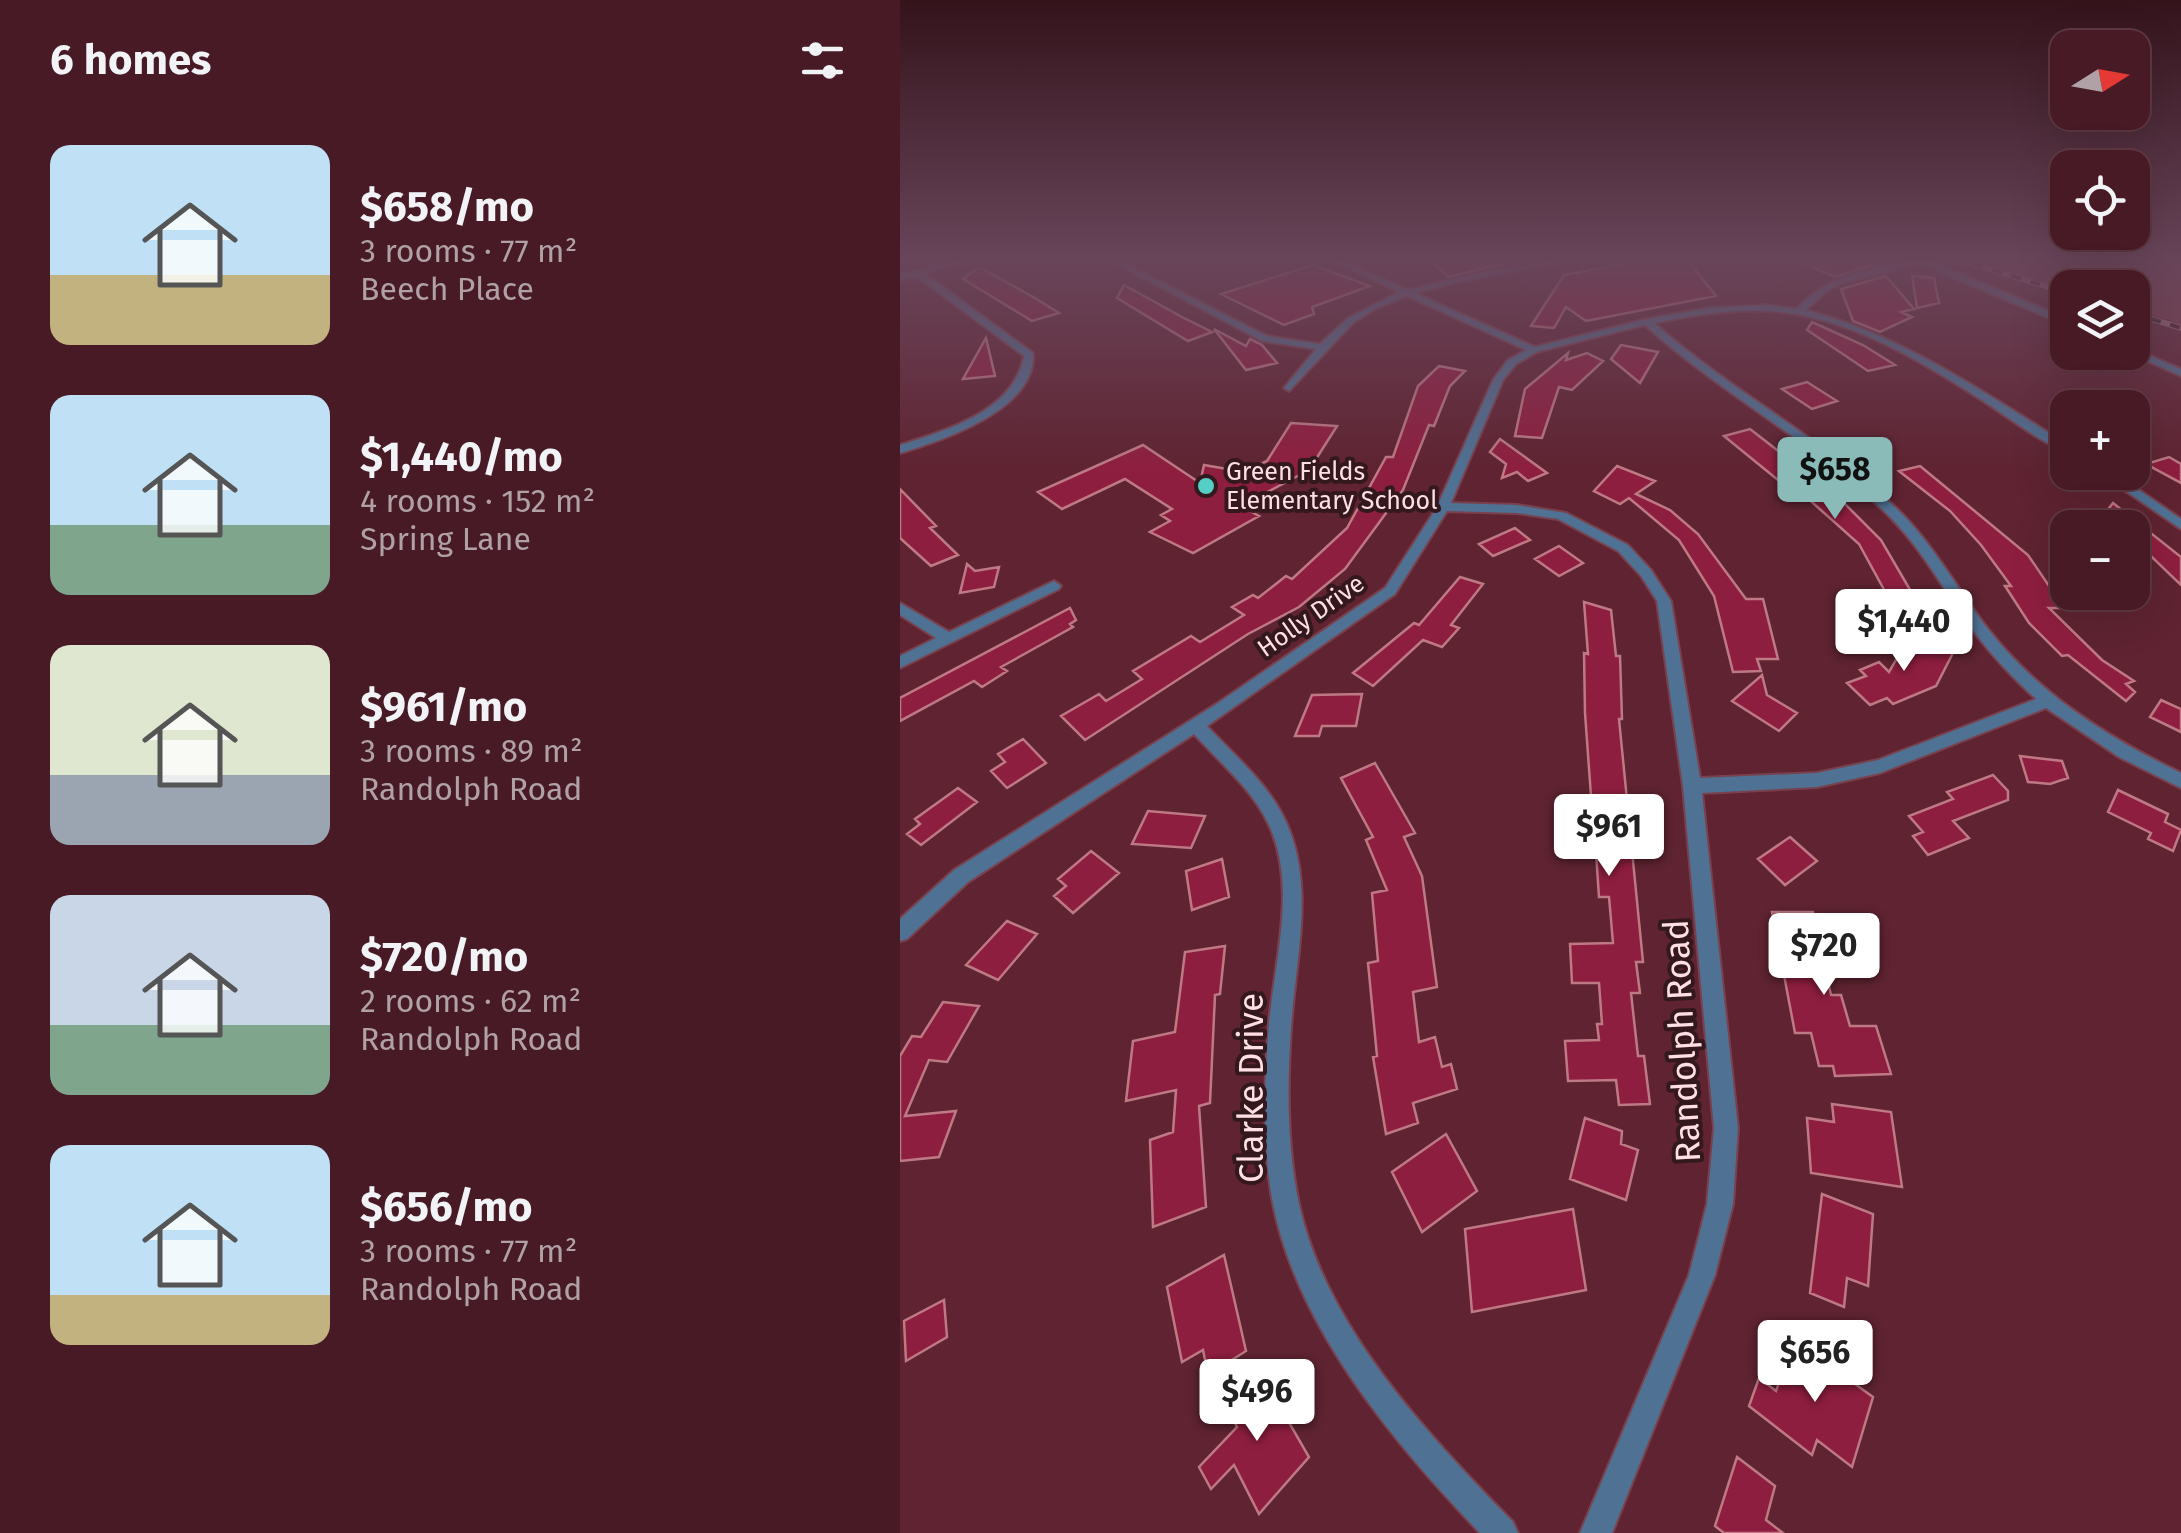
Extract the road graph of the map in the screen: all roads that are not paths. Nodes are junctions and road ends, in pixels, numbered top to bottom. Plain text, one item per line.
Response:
1 (995, 330) edge
2 (1245, 330) edge
3 (1341, 330) edge
4 (1490, 330) edge
5 (1617, 330) edge
6 (1657, 330) edge
7 (1852, 330) edge
8 (1324, 346) junction
9 (1534, 350) junction
10 (2150, 359) edge
11 (2181, 372) edge
12 (1290, 388) dead end
13 (2050, 439) edge
14 (900, 449) edge
15 (2130, 490) edge
16 (1443, 507) junction
17 (2181, 525) edge
18 (1054, 586) dead end
19 (900, 608) edge
20 (948, 640) junction
21 (900, 663) edge
22 (2045, 702) junction
23 (1196, 725) junction
24 (2181, 782) edge
25 (1692, 786) junction
26 (900, 932) edge
27 (1502, 1533) edge
28 (1596, 1533) edge

1 - 14 street
2 - 8 street
3 - 8 street
4 - 9 street
5 - 9 street, Holly Drive
6 - 22 street
7 - 13 street, Holly Drive
8 - 12 street
9 - 16 street, Holly Drive
10 - 11 street
15 - 17 street
16 - 23 street, Holly Drive
16 - 25 street, Randolph Road
18 - 20 street
19 - 20 street
20 - 21 street
22 - 24 street
22 - 25 street
23 - 26 street, Holly Drive
23 - 27 street, Clarke Drive
25 - 28 street, Randolph Road

